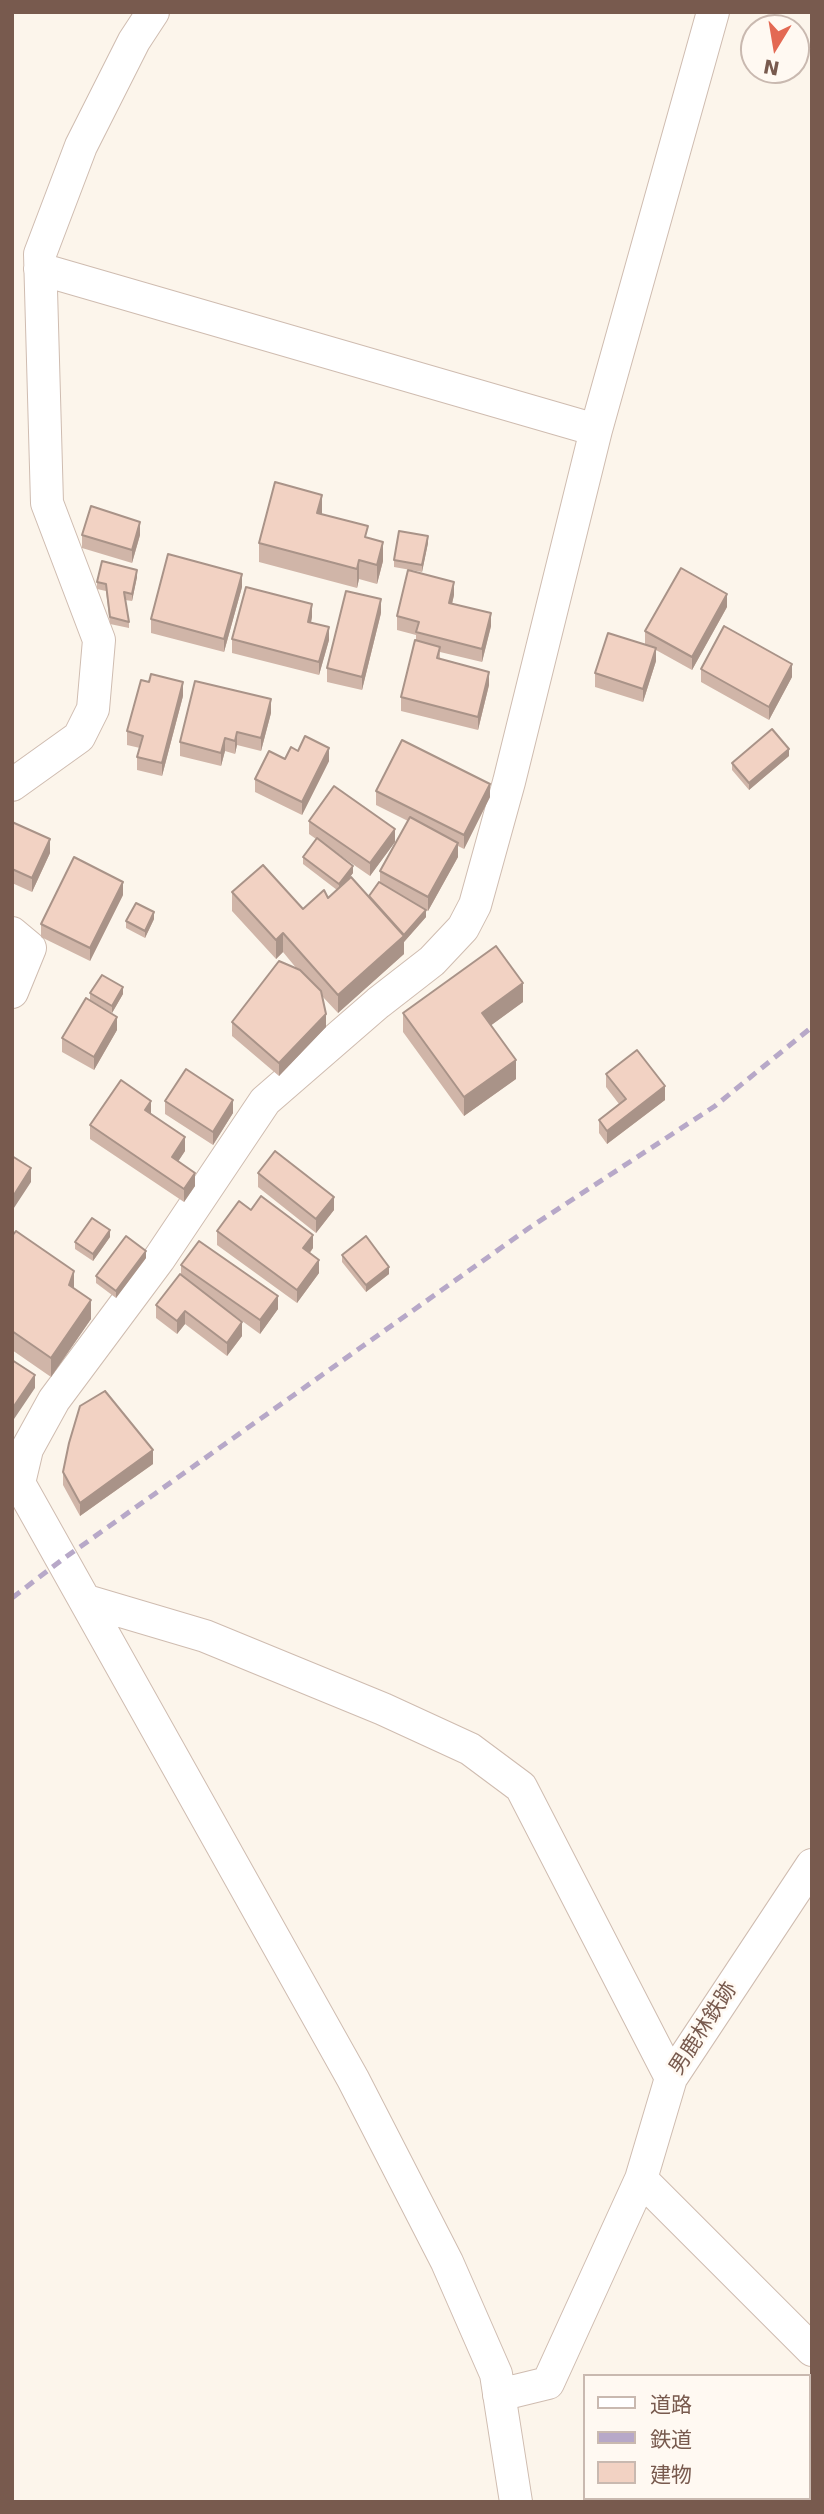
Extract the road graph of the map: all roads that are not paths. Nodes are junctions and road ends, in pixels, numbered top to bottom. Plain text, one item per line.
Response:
1 (153, 12) edge
2 (713, 12) edge
3 (40, 269) junction
4 (596, 430) junction
5 (12, 785) edge
6 (12, 933) edge
7 (12, 992) edge
8 (19, 1453) edge
9 (87, 1601) junction
10 (812, 1865) edge
11 (671, 2078) junction
12 (640, 2179) junction
13 (812, 2350) edge
14 (499, 2395) junction
15 (516, 2502) edge

1 - 3 street
2 - 4 street
3 - 4 street
3 - 5 street
4 - 8 street
6 - 7 street
8 - 9 street
9 - 11 street
9 - 14 street
10 - 11 street, 男鹿林鉄跡
11 - 12 street, 男鹿林鉄跡
12 - 13 street
12 - 14 street, 男鹿林鉄跡
14 - 15 street

